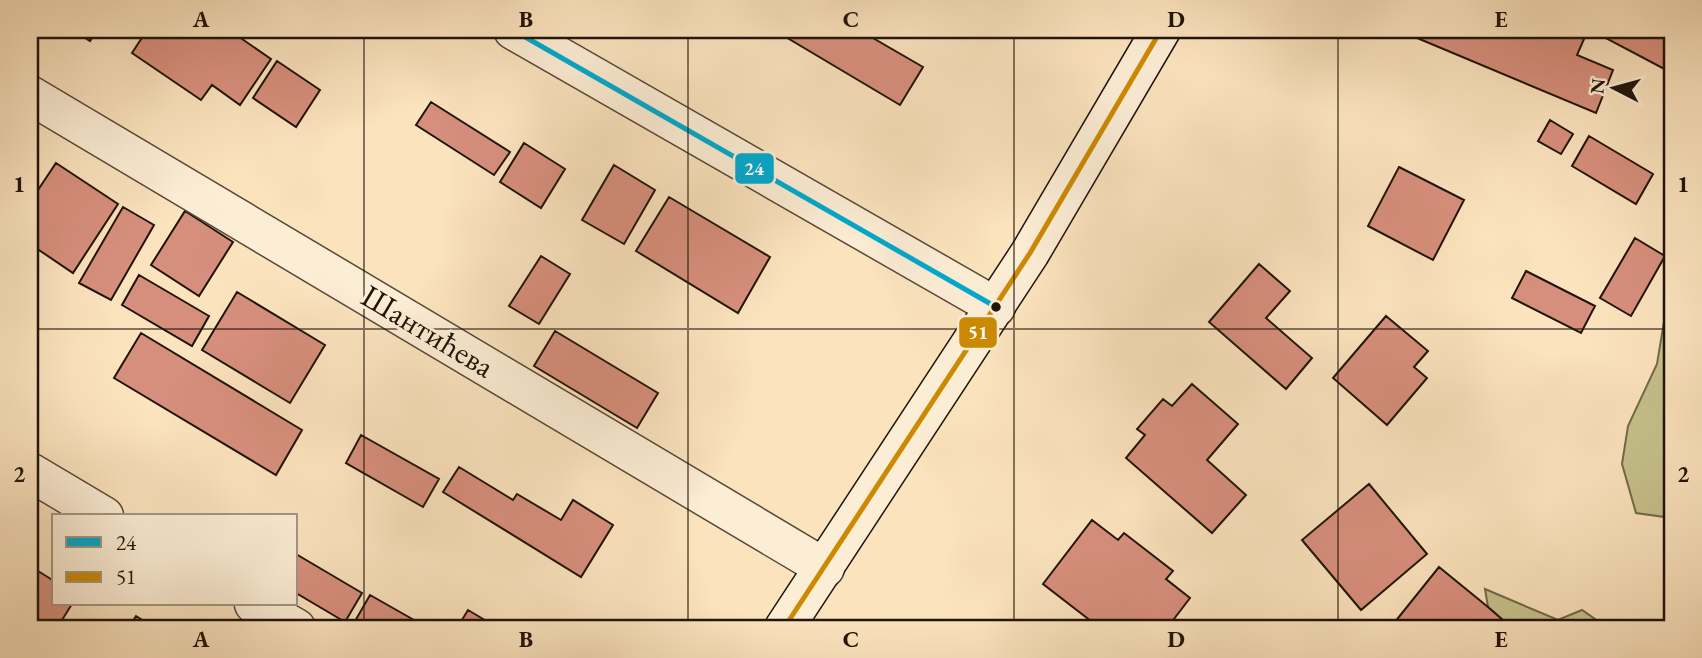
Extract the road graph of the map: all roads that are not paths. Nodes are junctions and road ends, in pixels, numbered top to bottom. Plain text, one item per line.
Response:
1 (513, 30) edge
2 (1161, 30) edge
3 (30, 95) edge
4 (996, 307) junction
5 (30, 472) edge
6 (101, 514) edge
7 (825, 568) junction
8 (258, 606) edge
9 (296, 628) edge
10 (784, 628) edge

1 - 4 street
2 - 4 street
3 - 7 street, Шантићева
4 - 7 street
5 - 6 street
7 - 10 street
8 - 9 street

